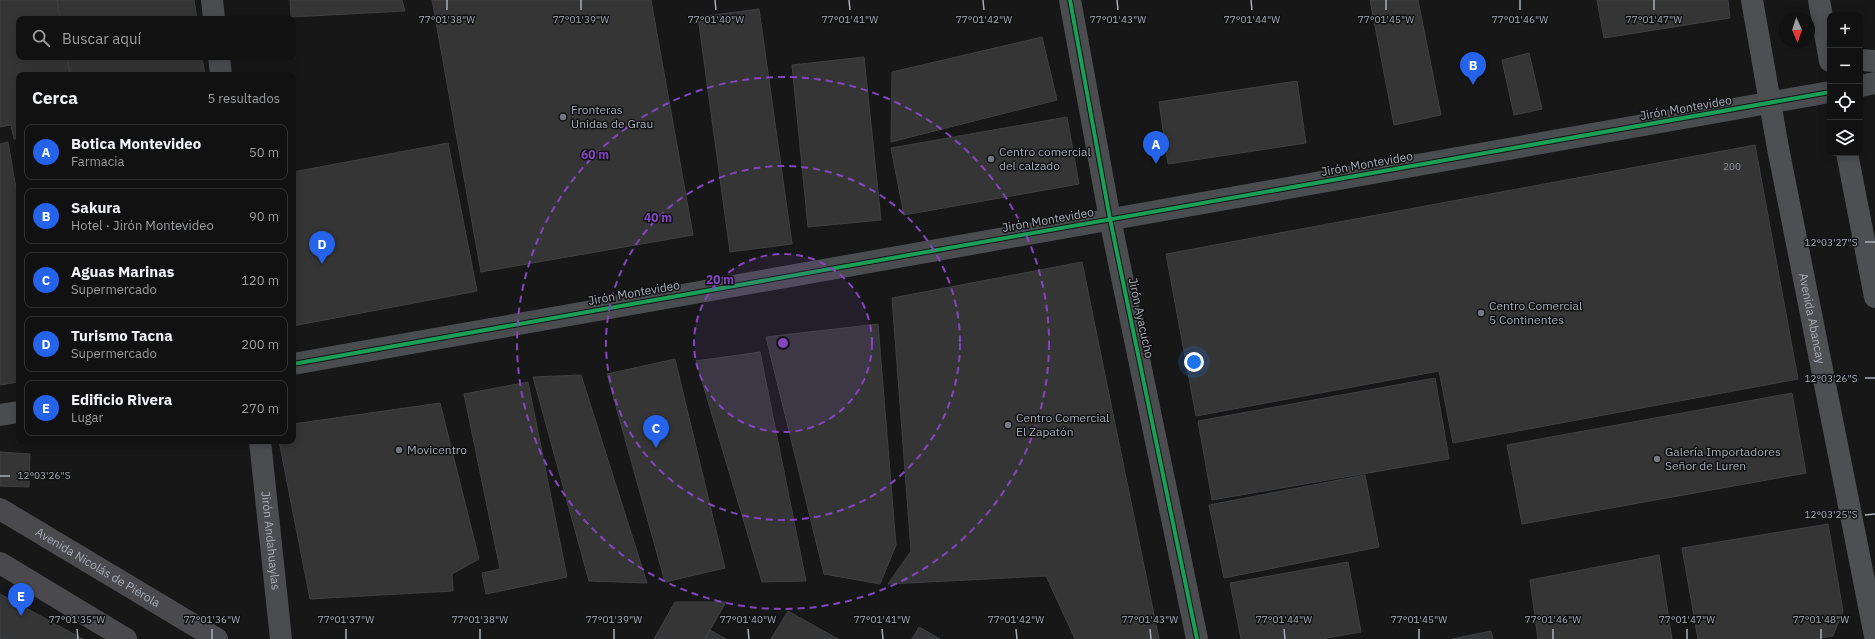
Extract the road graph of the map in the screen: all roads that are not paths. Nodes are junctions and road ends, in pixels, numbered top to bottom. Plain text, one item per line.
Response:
1 (212, 0) edge
2 (1070, 0) edge
3 (1752, 0) edge
4 (1819, 0) edge
5 (214, 16) edge
6 (1828, 48) edge
7 (219, 60) edge
8 (1863, 60) edge
9 (1875, 61) edge
10 (220, 72) edge
11 (1875, 83) edge
12 (1863, 85) edge
13 (1827, 93) edge
14 (1771, 103) junction
15 (1848, 156) edge
16 (1110, 219) junction
17 (1875, 297) edge
18 (296, 363) edge
19 (16, 412) edge
20 (0, 415) edge
21 (260, 444) edge
22 (0, 509) edge
23 (0, 563) edge
24 (1875, 636) edge
25 (126, 639) edge
26 (217, 639) edge
27 (281, 639) edge
28 (1198, 639) edge

1 - 5 street
2 - 16 street, Jirón Ayacucho
3 - 14 main road, Avenida Abancay
4 - 6 main road
7 - 10 street
8 - 9 main road
11 - 12 street
13 - 14 street, Jirón Montevideo
14 - 16 street, Jirón Montevideo
14 - 24 main road, Avenida Abancay
15 - 17 main road
16 - 18 street, Jirón Montevideo
16 - 28 street, Jirón Ayacucho
19 - 20 street
21 - 27 street, Jirón Andahuaylas
22 - 26 main road, Avenida Nicolás de Piérola
23 - 25 main road

